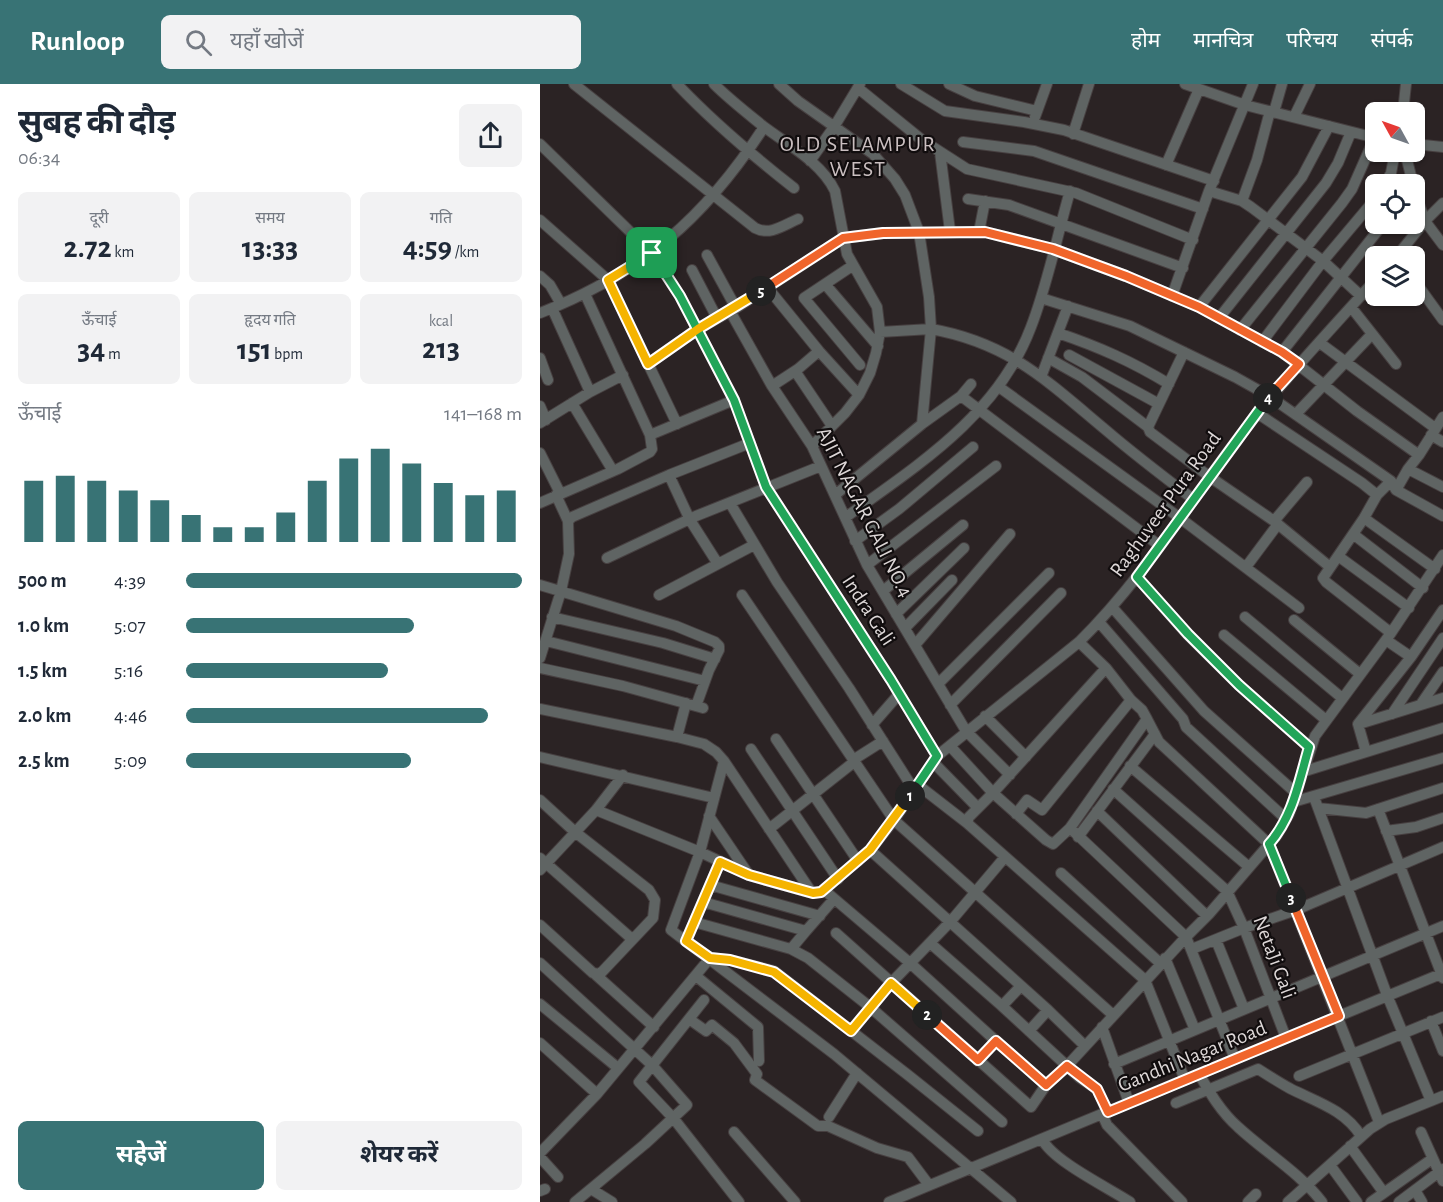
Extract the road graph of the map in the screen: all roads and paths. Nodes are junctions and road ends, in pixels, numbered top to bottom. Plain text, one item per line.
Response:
1 (574, 84) edge
2 (677, 84) edge
3 (714, 84) edge
4 (779, 84) edge
5 (901, 84) edge
6 (949, 84) edge
7 (1047, 84) edge
8 (1089, 84) edge
9 (1185, 84) edge
10 (1254, 84) edge
11 (1282, 84) edge
12 (1310, 84) edge
13 (1406, 84) edge
14 (859, 86) edge
15 (1199, 89) junction
16 (1404, 102) edge
17 (1245, 105) junction
18 (1037, 111) junction
19 (1272, 112) junction
20 (1294, 117) junction
21 (1032, 123) junction
22 (1329, 126) junction
23 (764, 127) junction
24 (834, 127) junction
25 (1351, 132) junction
26 (1073, 134) junction
27 (1365, 135) edge
28 (963, 142) dead end
29 (540, 144) edge
30 (1425, 145) edge
31 (1443, 147) edge
32 (748, 152) junction
33 (940, 152) junction
34 (1365, 160) edge
35 (810, 161) junction
36 (1166, 165) junction
37 (1214, 181) junction
38 (794, 188) dead end
39 (1070, 191) junction
40 (1209, 192) junction
41 (715, 195) junction
42 (969, 199) dead end
43 (985, 201) junction
44 (1242, 201) junction
45 (1203, 209) junction
46 (1441, 209) edge
47 (1365, 211) edge
48 (798, 219) dead end
49 (540, 220) edge
50 (1269, 220) junction
51 (1425, 221) joint
52 (1061, 224) junction
53 (950, 231) junction
54 (979, 231) junction
55 (919, 232) junction
56 (1286, 234) junction
57 (1375, 234) edge
58 (1415, 234) edge
59 (843, 238) junction
60 (1193, 240) junction
61 (1443, 245) edge
62 (1406, 246) edge
63 (1305, 248) junction
64 (1053, 249) junction
65 (652, 253) junction
66 (707, 255) dead end
67 (1323, 261) junction
68 (852, 266) junction
69 (1183, 268) junction
70 (692, 270) dead end
71 (540, 276) edge
72 (1341, 276) junction
73 (608, 280) junction
74 (825, 284) junction
75 (767, 287) junction
76 (1365, 291) edge
77 (585, 294) junction
78 (1172, 296) junction
79 (1361, 296) junction
80 (1425, 296) edge
81 (1041, 298) junction
82 (556, 306) junction
83 (1068, 306) junction
84 (1199, 307) junction
85 (1351, 307) junction
86 (733, 310) junction
87 (540, 313) edge
88 (717, 318) junction
89 (1219, 318) junction
90 (1443, 321) edge
91 (698, 329) junction
92 (931, 329) junction
93 (1240, 330) junction
94 (880, 332) junction
95 (1058, 333) junction
96 (1372, 334) junction
97 (1262, 342) junction
98 (1320, 343) junction
99 (878, 346) junction
100 (819, 351) junction
101 (1184, 352) junction
102 (1282, 352) junction
103 (1069, 355) dead end
104 (540, 358) edge
105 (1048, 358) junction
106 (1016, 359) junction
107 (1347, 363) junction
108 (648, 364) junction
109 (1299, 364) junction
110 (1396, 364) dead end
111 (860, 365) dead end
112 (795, 371) junction
113 (623, 375) junction
114 (1041, 376) junction
115 (548, 380) dead end
116 (971, 384) dead end
117 (1169, 384) junction
118 (1325, 384) junction
119 (772, 386) junction
120 (999, 387) junction
121 (590, 392) junction
122 (858, 395) junction
123 (961, 396) junction
124 (1269, 396) junction
125 (734, 400) junction
126 (573, 403) junction
127 (1159, 404) junction
128 (540, 406) edge
129 (981, 410) junction
130 (1257, 413) junction
131 (1296, 414) junction
132 (1443, 417) edge
133 (543, 421) edge
134 (678, 424) junction
135 (922, 424) junction
136 (832, 426) junction
137 (1148, 427) junction
138 (1433, 432) junction
139 (650, 435) junction
140 (1443, 442) edge
141 (750, 443) junction
142 (812, 446) junction
143 (973, 447) dead end
144 (540, 453) edge
145 (1419, 455) junction
146 (821, 466) junction
147 (996, 466) dead end
148 (1408, 469) junction
149 (613, 471) junction
150 (669, 475) junction
151 (1210, 477) junction
152 (1307, 482) dead end
153 (1394, 485) junction
154 (766, 487) junction
155 (1443, 487) edge
156 (558, 494) junction
157 (836, 495) junction
158 (1377, 495) junction
159 (1193, 499) junction
160 (730, 502) junction
161 (540, 503) edge
162 (1443, 516) edge
163 (846, 517) junction
164 (1180, 518) junction
165 (1364, 518) junction
166 (690, 520) junction
167 (568, 521) junction
168 (1276, 523) junction
169 (963, 525) dead end
170 (1010, 534) dead end
171 (1353, 534) junction
172 (855, 541) junction
173 (754, 545) junction
174 (1160, 546) junction
175 (964, 548) dead end
176 (1443, 555) edge
177 (1338, 556) junction
178 (607, 558) dead end
179 (718, 564) junction
180 (867, 565) junction
181 (1246, 567) junction
182 (1330, 567) junction
183 (1435, 569) junction
184 (1049, 573) dead end
185 (1137, 577) junction
186 (952, 580) dead end
187 (540, 585) edge
188 (1423, 588) junction
189 (561, 591) junction
190 (883, 591) junction
191 (1061, 593) dead end
192 (659, 595) dead end
193 (742, 595) dead end
194 (1112, 607) junction
195 (1299, 608) dead end
196 (1409, 608) junction
197 (1443, 612) edge
198 (896, 614) junction
199 (552, 617) junction
200 (1245, 617) dead end
201 (1294, 620) dead end
202 (1099, 622) junction
203 (905, 628) junction
204 (1224, 635) dead end
205 (1389, 637) junction
206 (1443, 638) edge
207 (546, 641) junction
208 (1079, 642) junction
209 (915, 645) junction
210 (1411, 657) junction
211 (540, 658) edge
212 (715, 659) junction
213 (540, 668) edge
214 (1106, 668) junction
215 (1443, 672) edge
216 (1360, 674) junction
217 (705, 681) junction
218 (938, 684) junction
219 (899, 694) junction
220 (1342, 698) junction
221 (1443, 698) edge
222 (1131, 700) junction
223 (950, 705) junction
224 (1421, 705) junction
225 (695, 706) junction
226 (540, 709) edge
227 (1392, 714) junction
228 (985, 716) junction
229 (1147, 719) junction
230 (1326, 720) junction
231 (1358, 724) junction
232 (872, 725) junction
233 (1443, 728) edge
234 (966, 731) junction
235 (1155, 734) junction
236 (677, 737) junction
237 (776, 739) dead end
238 (883, 741) junction
239 (950, 746) junction
240 (1309, 747) junction
241 (752, 749) dead end
242 (1366, 752) junction
243 (1026, 756) junction
244 (540, 757) edge
245 (1443, 758) edge
246 (935, 759) junction
247 (724, 761) junction
248 (854, 761) junction
249 (1130, 766) junction
250 (1302, 772) junction
251 (623, 775) junction
252 (1010, 775) junction
253 (916, 788) junction
254 (1443, 788) edge
255 (1113, 789) junction
256 (993, 793) junction
257 (811, 795) junction
258 (1294, 797) junction
259 (1314, 797) junction
260 (714, 798) junction
261 (540, 800) edge
262 (978, 808) junction
263 (1318, 808) junction
264 (792, 809) junction
265 (1378, 809) junction
266 (596, 810) junction
267 (1096, 812) junction
268 (1016, 813) junction
269 (709, 816) junction
270 (1443, 818) edge
271 (1286, 819) junction
272 (894, 820) junction
273 (967, 823) junction
274 (1070, 828) junction
275 (769, 829) junction
276 (1386, 831) junction
277 (575, 832) junction
278 (1078, 837) junction
279 (1269, 844) junction
280 (1443, 847) edge
281 (870, 850) junction
282 (700, 852) junction
283 (1005, 857) junction
284 (858, 861) junction
285 (720, 862) junction
286 (542, 864) edge
287 (1399, 866) junction
288 (1249, 867) junction
289 (1061, 873) dead end
290 (749, 875) junction
291 (838, 879) junction
292 (710, 885) junction
293 (1347, 888) junction
294 (1227, 891) junction
295 (819, 892) junction
296 (976, 893) junction
297 (834, 899) junction
298 (703, 903) junction
299 (1296, 910) junction
300 (820, 916) junction
301 (1207, 916) junction
302 (653, 918) junction
303 (951, 921) junction
304 (694, 922) junction
305 (540, 925) edge
306 (1443, 926) edge
307 (1244, 928) junction
308 (671, 930) junction
309 (807, 931) junction
310 (836, 933) dead end
311 (1426, 933) junction
312 (1186, 937) junction
313 (632, 939) junction
314 (1216, 940) junction
315 (686, 941) junction
316 (930, 943) junction
317 (791, 949) junction
318 (1192, 949) junction
319 (1373, 956) junction
320 (710, 958) junction
321 (1163, 961) junction
322 (540, 963) edge
323 (910, 963) junction
324 (1442, 974) edge
325 (596, 975) junction
326 (696, 976) junction
327 (1322, 976) junction
328 (1145, 980) junction
329 (891, 983) junction
330 (1021, 986) junction
331 (1387, 995) junction
332 (1270, 998) junction
333 (704, 1000) dead end
334 (540, 1004) edge
335 (1002, 1006) junction
336 (870, 1007) junction
337 (1244, 1009) junction
338 (1048, 1010) junction
339 (1113, 1015) junction
340 (1339, 1016) junction
341 (1443, 1017) edge
342 (689, 1019) junction
343 (1219, 1019) junction
344 (1431, 1022) junction
345 (654, 1027) junction
346 (1102, 1027) junction
347 (1195, 1030) junction
348 (851, 1031) junction
349 (1029, 1031) junction
350 (1403, 1033) junction
351 (1286, 1038) junction
352 (996, 1041) junction
353 (1169, 1041) junction
354 (540, 1043) edge
355 (1084, 1046) junction
356 (635, 1049) junction
357 (1443, 1051) edge
358 (1352, 1054) junction
359 (1235, 1059) junction
360 (978, 1060) junction
361 (759, 1061) dead end
362 (1114, 1064) junction
363 (652, 1065) junction
364 (1067, 1066) junction
365 (618, 1068) junction
366 (857, 1073) junction
367 (1199, 1074) junction
368 (1299, 1076) dead end
369 (1185, 1080) junction
370 (1046, 1085) junction
371 (1208, 1089) junction
372 (597, 1094) junction
373 (1439, 1101) edge
374 (1129, 1103) junction
375 (1176, 1103) dead end
376 (1105, 1113) junction
377 (829, 1117) dead end
378 (674, 1119) junction
379 (1002, 1122) dead end
380 (1379, 1122) junction
381 (978, 1131) dead end
382 (734, 1132) dead end
383 (1421, 1132) dead end
384 (1361, 1136) junction
385 (1042, 1139) junction
386 (1350, 1146) junction
387 (540, 1155) edge
388 (1432, 1158) junction
389 (1330, 1165) junction
390 (971, 1168) junction
391 (1441, 1174) edge
392 (558, 1177) dead end
393 (1308, 1184) junction
394 (929, 1185) junction
395 (591, 1189) junction
396 (1415, 1190) junction
397 (1384, 1193) junction
398 (1294, 1200) edge
399 (892, 1201) edge
400 (575, 1202) edge
401 (612, 1202) edge
402 (739, 1202) edge
403 (795, 1202) edge
404 (1011, 1202) edge
405 (1130, 1202) edge
406 (1182, 1202) edge
407 (1322, 1202) edge
408 (1357, 1202) edge
409 (1371, 1202) edge
410 (1399, 1202) edge
411 (1422, 1202) edge

1 - 41 street
2 - 32 street
3 - 23 street
4 - 24 street
5 - 21 street
6 - 18 street
7 - 18 street
8 - 26 street
9 - 15 street
10 - 17 street
11 - 19 street
12 - 20 street
13 - 16 street
14 - 24 street
14 - 33 street
15 - 17 street
15 - 36 street
17 - 19 street
17 - 37 street
18 - 21 street
19 - 20 street
19 - 44 street
20 - 22 street
21 - 26 street
22 - 25 street
22 - 50 street
23 - 32 street
23 - 35 street
24 - 35 street
24 - 55 street
25 - 27 street
25 - 56 street
26 - 36 street
28 - 45 street
29 - 65 street, Indra Gali
30 - 31 street
32 - 38 street
32 - 41 street
33 - 39 street
33 - 53 street
34 - 63 street
35 - 59 street
36 - 37 street
37 - 40 street
39 - 52 street
39 - 60 street
40 - 44 street
40 - 45 street
41 - 48 street
41 - 65 street
42 - 43 street
43 - 52 street
43 - 54 street
44 - 50 street
45 - 60 street
46 - 51 street
47 - 67 street
49 - 73 street
50 - 56 street
50 - 84 street
51 - 61 street
52 - 64 street
52 - 69 street
53 - 54 street
53 - 55 street
54 - 64 street
55 - 59 street
55 - 92 street
56 - 63 street
56 - 89 street
57 - 72 street
58 - 62 street
59 - 68 street
59 - 75 street
60 - 69 street
63 - 67 street
63 - 93 street
64 - 78 street
64 - 81 street
65 - 73 street
65 - 91 street, Indra Gali
66 - 86 street, AJIT NAGAR GALI NO.4
67 - 72 street
67 - 97 street
68 - 74 street
68 - 94 street
69 - 78 street
70 - 88 street
71 - 82 street
72 - 79 street
72 - 102 street
73 - 77 street
73 - 108 street
74 - 99 street
74 - 111 street
75 - 86 street
75 - 100 street
76 - 79 street, Raghuveer Pura Road
77 - 82 street
77 - 113 street
78 - 84 street
79 - 85 street, Raghuveer Pura Road
80 - 90 street
81 - 83 street
81 - 106 street
82 - 87 street
82 - 121 street
83 - 95 street
83 - 101 street
84 - 89 street
85 - 96 street
85 - 98 street, Raghuveer Pura Road
86 - 88 street
86 - 119 street, AJIT NAGAR GALI NO.4
88 - 91 street
89 - 93 street
91 - 108 street
91 - 125 street, Indra Gali
92 - 94 street
92 - 106 street
92 - 135 street
93 - 97 street
94 - 99 street
95 - 105 street
95 - 117 street
96 - 107 street
96 - 110 street
97 - 102 street
98 - 107 street
98 - 109 street, Raghuveer Pura Road
99 - 122 street
100 - 112 street
100 - 122 street
101 - 117 street
101 - 124 street
102 - 109 street
103 - 127 street
104 - 115 street
105 - 114 street
105 - 137 street
106 - 114 street
106 - 120 street
107 - 118 street
107 - 138 street
108 - 134 street
109 - 118 street
109 - 124 street, Raghuveer Pura Road
112 - 119 street
112 - 136 street
113 - 121 street
113 - 139 street
114 - 159 street
116 - 123 street
117 - 127 street
118 - 131 street
118 - 145 street
119 - 142 street, AJIT NAGAR GALI NO.4
120 - 129 street
120 - 164 street
121 - 126 street
122 - 136 street
123 - 129 street
123 - 135 street
124 - 130 street, Raghuveer Pura Road
124 - 131 street
125 - 134 street
125 - 141 street, Indra Gali
126 - 133 street
126 - 149 street
127 - 137 street
128 - 133 street
129 - 163 street
129 - 174 street
130 - 151 street, Raghuveer Pura Road
130 - 158 street
131 - 153 street
132 - 138 street
134 - 139 street
135 - 157 street
136 - 142 street
137 - 151 street
138 - 140 street
138 - 145 street
139 - 149 street
141 - 150 street
141 - 154 street, Indra Gali
142 - 146 street, AJIT NAGAR GALI NO.4
143 - 172 street
144 - 156 street
145 - 148 street
146 - 154 street
146 - 157 street, AJIT NAGAR GALI NO.4
147 - 180 street
148 - 153 street
148 - 155 street
149 - 156 street
150 - 166 street
150 - 167 street
151 - 159 street, Raghuveer Pura Road
151 - 168 street
152 - 168 street
153 - 158 street
153 - 162 street
154 - 160 street
154 - 219 street, Indra Gali
156 - 161 street
156 - 167 street
157 - 163 street, AJIT NAGAR GALI NO.4
158 - 165 street
159 - 164 street, Raghuveer Pura Road
160 - 166 street
160 - 173 street
163 - 172 street, AJIT NAGAR GALI NO.4
164 - 174 street, Raghuveer Pura Road
164 - 181 street
165 - 171 street
165 - 183 street
166 - 178 street
166 - 179 street
167 - 189 street
168 - 181 street
168 - 182 street
169 - 190 street
170 - 209 street
171 - 177 street
171 - 188 street
172 - 180 street, AJIT NAGAR GALI NO.4
173 - 179 street
173 - 232 street
174 - 185 street, Raghuveer Pura Road
175 - 198 street
176 - 183 street
177 - 182 street
177 - 196 street
179 - 192 street
180 - 190 street, AJIT NAGAR GALI NO.4
181 - 195 street
182 - 205 street
183 - 188 street
184 - 218 street
185 - 194 street, Raghuveer Pura Road
185 - 240 street
186 - 203 street
187 - 189 street
188 - 196 street
189 - 199 street
189 - 212 street
190 - 198 street, AJIT NAGAR GALI NO.4
191 - 223 street
193 - 248 street
194 - 202 street, Raghuveer Pura Road
194 - 258 street
196 - 205 street
197 - 210 street
198 - 203 street, AJIT NAGAR GALI NO.4
199 - 207 street
199 - 212 street
200 - 220 street
201 - 216 street
202 - 208 street, Raghuveer Pura Road
202 - 271 street
203 - 209 street, AJIT NAGAR GALI NO.4
204 - 230 street
205 - 210 street
205 - 216 street
206 - 227 street
207 - 211 street
207 - 217 street
208 - 214 street
208 - 228 street, Raghuveer Pura Road
209 - 218 street, AJIT NAGAR GALI NO.4
210 - 231 street
212 - 217 street
213 - 225 street
214 - 222 street
214 - 243 street
215 - 224 street
216 - 220 street
217 - 225 street
218 - 223 street, AJIT NAGAR GALI NO.4
219 - 232 street
219 - 246 street, Indra Gali
220 - 230 street
221 - 224 street
222 - 229 street
222 - 268 street
223 - 234 street, AJIT NAGAR GALI NO.4
224 - 227 street
225 - 236 street
226 - 236 street
227 - 231 street
228 - 234 street, Raghuveer Pura Road
228 - 243 street
229 - 235 street
229 - 274 street
230 - 240 street
231 - 242 street
232 - 238 street
233 - 242 street
234 - 239 street
234 - 252 street, AJIT NAGAR GALI NO.4
235 - 249 street
235 - 279 street
236 - 247 street
237 - 257 street
238 - 248 street
238 - 253 street
239 - 246 street
239 - 256 street
240 - 250 street
241 - 264 street
242 - 250 street
243 - 252 street
244 - 251 street
245 - 259 street
246 - 253 street
246 - 262 street, Indra Gali
247 - 260 street
247 - 275 street
248 - 257 street
248 - 272 street
249 - 255 street
249 - 288 street
250 - 258 street
251 - 260 street
251 - 266 street
252 - 256 street
253 - 272 street
253 - 273 street
254 - 265 street
255 - 267 street
255 - 294 street
256 - 262 street
256 - 268 street
257 - 264 street
257 - 284 street
258 - 259 street
258 - 271 street
259 - 263 street
260 - 269 street
261 - 277 street
262 - 273 street
263 - 265 street
263 - 293 street
264 - 275 street
264 - 291 street
265 - 276 street
266 - 277 street
266 - 282 street
267 - 278 street
267 - 301 street
268 - 274 street
269 - 282 street
269 - 290 street
270 - 276 street
271 - 279 street
272 - 281 street
272 - 296 street
273 - 283 street
274 - 278 street
275 - 295 street
276 - 287 street
277 - 286 street
277 - 302 street
278 - 312 street
279 - 288 street
279 - 299 street
280 - 287 street
281 - 284 street
281 - 303 street
282 - 285 street
282 - 308 street
283 - 296 street
283 - 328 street
284 - 291 street
285 - 290 street
285 - 292 street
286 - 313 street
287 - 293 street
287 - 311 street
288 - 294 street
289 - 321 street
290 - 295 street
291 - 295 street
292 - 298 street
292 - 300 street
293 - 299 street
293 - 319 street
294 - 301 street
294 - 307 street, NetaJi Gali
295 - 297 street
296 - 303 street
296 - 339 street
297 - 300 street
297 - 323 street
298 - 304 street
298 - 309 street
299 - 307 street
299 - 327 street
300 - 309 street
301 - 312 street
302 - 308 street
302 - 313 street
303 - 316 street
303 - 330 street
304 - 315 street
304 - 317 street
305 - 325 street
306 - 311 street
307 - 314 street
307 - 332 street, NetaJi Gali
308 - 315 street
309 - 317 street
310 - 329 street
311 - 319 street
311 - 324 street
312 - 318 street
312 - 321 street
313 - 325 street
314 - 318 street
314 - 337 street
315 - 320 street
316 - 323 street
316 - 335 street
317 - 336 street
318 - 343 street
319 - 327 street
319 - 331 street
320 - 326 street
320 - 348 street
320 - 366 street
321 - 328 street
321 - 347 street
322 - 356 street
323 - 329 street
323 - 352 street
324 - 331 street, Gandhi Nagar Road
325 - 345 street
326 - 345 street
326 - 361 street
327 - 332 street
327 - 340 street
328 - 339 street
328 - 353 street
329 - 336 street
329 - 360 street
330 - 335 street
330 - 338 street
331 - 340 street, Gandhi Nagar Road
331 - 350 street
332 - 337 street
332 - 351 street, NetaJi Gali
333 - 342 street
334 - 365 street
335 - 349 street
336 - 348 street
336 - 379 street
337 - 343 street
338 - 349 street
338 - 355 street
339 - 346 street
340 - 351 street, Gandhi Nagar Road
340 - 358 street
341 - 344 street
342 - 363 street
342 - 394 street
343 - 347 street
343 - 359 street
344 - 350 street
344 - 357 street
345 - 356 street
346 - 355 street
346 - 362 street
347 - 353 street
348 - 381 street
349 - 364 street
350 - 358 street
350 - 373 street
351 - 359 street, Gandhi Nagar Road
352 - 360 street
352 - 370 street
353 - 362 street
353 - 369 street
354 - 372 street
355 - 364 street
356 - 363 street
356 - 365 street
358 - 368 street
358 - 380 street
359 - 367 street, Gandhi Nagar Road
360 - 370 street
362 - 374 street
363 - 378 street
363 - 378 street
364 - 370 street
364 - 376 street
365 - 372 street
366 - 377 street
366 - 390 street
367 - 369 street, Gandhi Nagar Road
367 - 371 street
369 - 374 street, Gandhi Nagar Road
371 - 375 street
371 - 384 street
371 - 393 street
372 - 387 street
373 - 380 street
374 - 376 street, Gandhi Nagar Road
376 - 385 street, Gandhi Nagar Road
376 - 406 street
378 - 395 street
378 - 402 street
380 - 384 street
382 - 403 street
383 - 388 street
384 - 386 street
385 - 390 street, Gandhi Nagar Road
385 - 405 street
386 - 389 street
386 - 397 street
387 - 392 street
388 - 391 street
388 - 397 street
389 - 393 street
389 - 408 street
390 - 394 street, Gandhi Nagar Road
390 - 404 street
391 - 396 street
393 - 398 street
393 - 407 street
394 - 399 street, Gandhi Nagar Road
395 - 400 street
395 - 401 street
396 - 410 street
396 - 411 street
397 - 409 street

